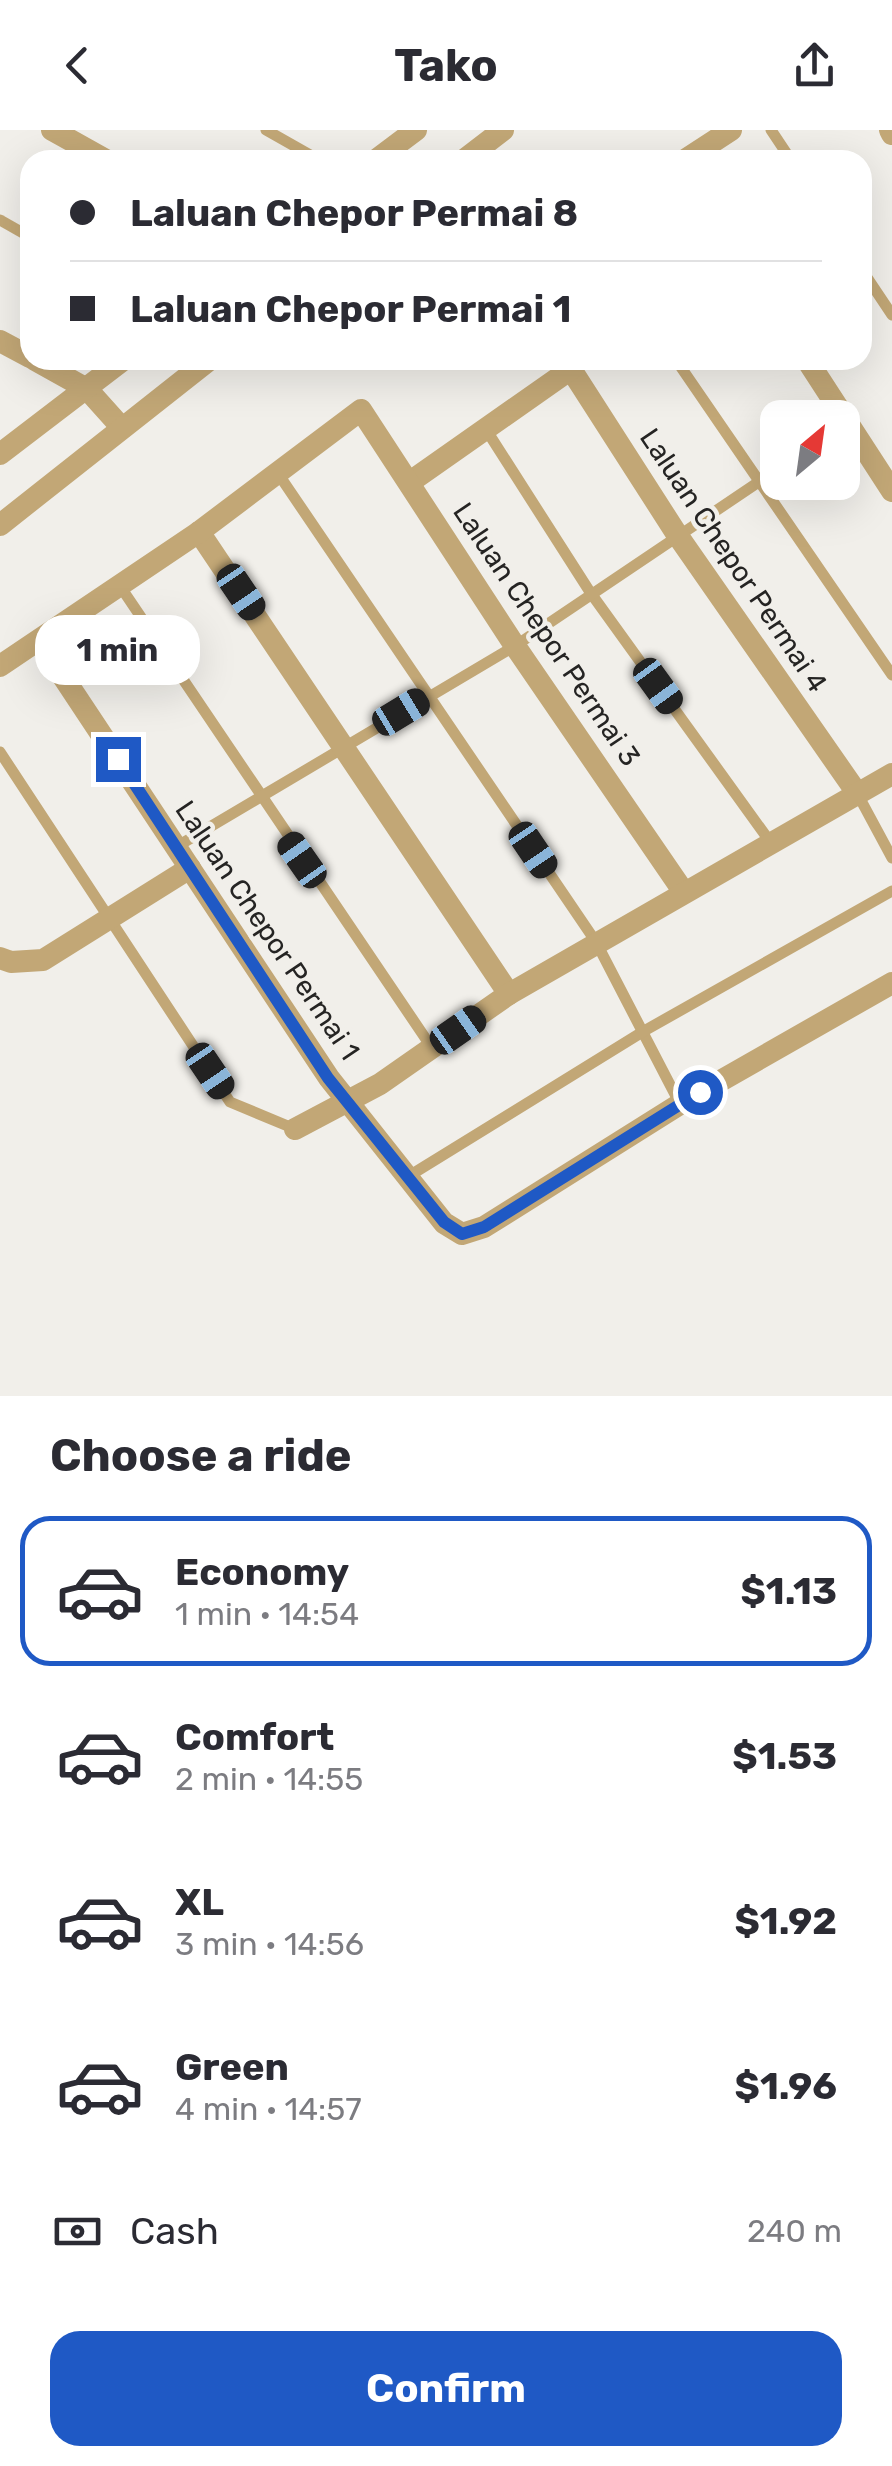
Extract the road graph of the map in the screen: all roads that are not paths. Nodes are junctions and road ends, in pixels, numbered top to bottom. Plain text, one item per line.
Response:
1 (52, 130) edge
2 (266, 130) edge
3 (416, 130) edge
4 (503, 130) edge
5 (731, 130) edge
6 (88, 150) edge
7 (301, 150) edge
8 (389, 150) edge
9 (477, 150) edge
10 (700, 150) edge
11 (872, 285) edge
12 (892, 315) edge
13 (52, 370) edge
14 (111, 370) edge
15 (195, 370) edge
16 (561, 370) edge
17 (572, 370) edge
18 (683, 370) edge
19 (813, 370) edge
20 (87, 390) junction
21 (830, 400) edge
22 (122, 428) junction
23 (487, 431) junction
24 (860, 446) edge
25 (0, 454) edge
26 (277, 472) junction
27 (410, 482) junction
28 (758, 482) junction
29 (892, 491) edge
30 (0, 524) edge
31 (199, 532) junction
32 (678, 536) junction
33 (120, 586) junction
34 (590, 592) junction
35 (40, 642) junction
36 (515, 646) junction
37 (0, 666) edge
38 (892, 675) edge
39 (428, 695) junction
40 (346, 745) junction
41 (0, 752) edge
42 (892, 774) edge
43 (856, 793) junction
44 (259, 796) junction
45 (771, 843) junction
46 (176, 847) junction
47 (892, 858) edge
48 (190, 868) junction
49 (684, 891) junction
50 (892, 891) edge
51 (107, 919) junction
52 (596, 942) junction
53 (0, 958) edge
54 (892, 983) edge
55 (509, 994) junction
56 (644, 1031) junction
57 (432, 1048) junction
58 (348, 1100) junction
59 (680, 1104) junction
60 (294, 1129) joint
61 (409, 1176) junction

1 - 6 street
2 - 7 lane
3 - 8 street
4 - 9 street
5 - 10 street
11 - 12 lane
13 - 20 street
14 - 20 street
15 - 22 street
16 - 23 street
17 - 32 street, Laluan Chepor Permai 4
18 - 28 lane
19 - 21 street
20 - 22 street
20 - 25 street
22 - 30 street
23 - 27 street
23 - 34 lane
24 - 29 street
26 - 27 street, Laluan Chepor Permai 3
26 - 31 street
26 - 39 lane
27 - 36 street, Laluan Chepor Permai 3
28 - 32 lane
28 - 38 lane
31 - 33 street
31 - 40 street
32 - 34 lane
32 - 43 street, Laluan Chepor Permai 4
33 - 35 street
33 - 44 lane
34 - 36 lane
34 - 45 lane
35 - 37 street
35 - 46 street, Laluan Chepor Permai 1
36 - 39 lane
36 - 49 street, Laluan Chepor Permai 3
39 - 40 lane
39 - 52 lane
40 - 44 lane
40 - 55 street
41 - 51 lane
42 - 43 street
43 - 45 street
43 - 47 lane
44 - 46 lane
44 - 57 lane
45 - 49 street
46 - 48 street, Laluan Chepor Permai 1
48 - 51 street
48 - 58 street, Laluan Chepor Permai 1
49 - 52 street
50 - 56 lane
51 - 53 street
51 - 60 lane
52 - 55 street
52 - 56 lane
54 - 59 street
55 - 57 street
56 - 59 lane
56 - 61 lane
57 - 58 street
58 - 60 street
58 - 61 street, Laluan Chepor Permai 1
59 - 61 street, Laluan Chepor Permai 1

